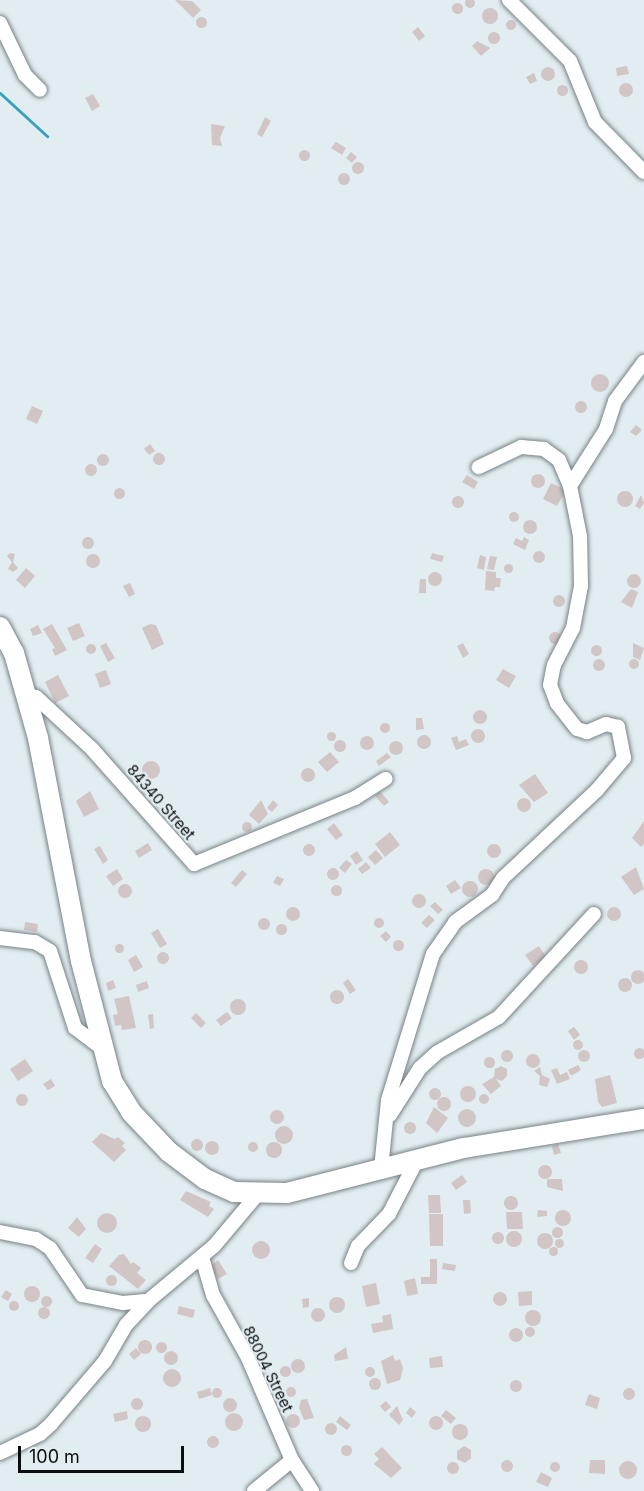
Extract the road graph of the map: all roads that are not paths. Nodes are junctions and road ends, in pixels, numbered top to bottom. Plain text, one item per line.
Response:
1 (509, 0) edge
2 (0, 23) edge
3 (40, 90) dead end
4 (644, 172) edge
5 (644, 362) edge
6 (479, 467) dead end
7 (570, 486) junction
8 (0, 627) edge
9 (7, 651) edge
10 (27, 695) junction
11 (385, 779) dead end
12 (594, 914) dead end
13 (0, 938) edge
14 (102, 1048) junction
15 (644, 1119) edge
16 (382, 1133) junction
17 (417, 1160) junction
18 (381, 1169) junction
19 (257, 1195) junction
20 (0, 1232) edge
21 (202, 1257) junction
22 (351, 1263) dead end
23 (148, 1301) junction
24 (0, 1453) edge
25 (292, 1460) junction
26 (254, 1491) edge
27 (312, 1491) edge

1 - 4 street
2 - 3 street
5 - 7 street
6 - 7 street
7 - 16 street
8 - 9 street
9 - 10 street
10 - 11 street, 84340 Street
10 - 14 street
12 - 16 street
13 - 14 street
14 - 19 street
15 - 17 street
16 - 18 street
17 - 18 street
17 - 22 street
18 - 19 street
19 - 21 street
20 - 23 street
21 - 23 street
21 - 25 street, 88004 Street
23 - 24 street
25 - 26 street
25 - 27 street, 88004 Street

